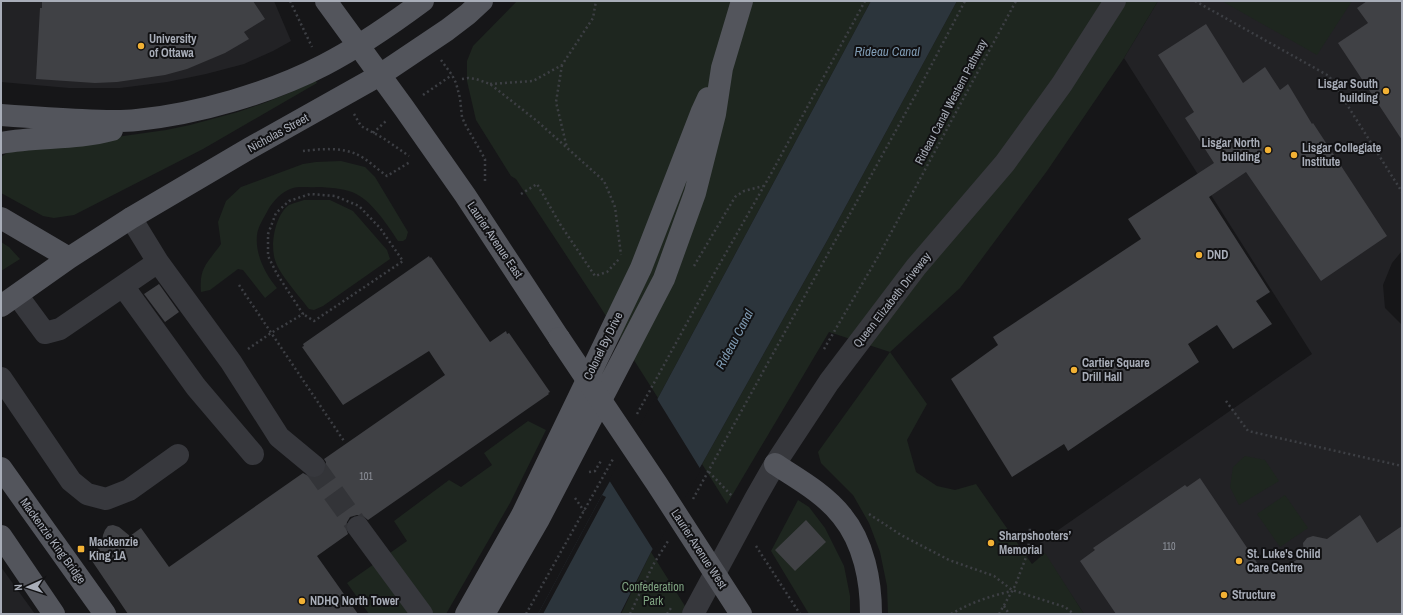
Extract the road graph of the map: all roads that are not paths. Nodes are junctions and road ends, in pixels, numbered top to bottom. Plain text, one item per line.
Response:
1 (326, 1) edge
2 (423, 1) edge
3 (482, 1) edge
4 (742, 1) edge
5 (1115, 1) edge
6 (359, 45) junction
7 (722, 68) junction
8 (380, 76) junction
9 (1, 115) edge
10 (137, 120) junction
11 (1, 143) edge
12 (1, 218) edge
13 (131, 218) junction
14 (69, 258) junction
15 (158, 262) junction
16 (123, 286) junction
17 (9, 300) edge
18 (1, 378) edge
19 (253, 454) dead end
20 (178, 455) dead end
21 (775, 464) junction
22 (314, 466) tunnel mouth
23 (1, 468) edge
24 (657, 484) joint
25 (358, 527) tunnel mouth
26 (1, 536) edge
27 (54, 614) edge
28 (105, 614) edge
29 (422, 614) edge
30 (466, 614) edge
31 (484, 614) edge
32 (693, 614) edge
33 (741, 614) edge
34 (871, 614) edge

1 - 6 main road, Laurier Avenue East
2 - 6 main road
3 - 8 main road, Nicholas Street
4 - 7 main road, Colonel By Drive
5 - 21 street, Queen Elizabeth Driveway
6 - 8 main road, Laurier Avenue East
6 - 10 main road
7 - 30 main road, Colonel By Drive
7 - 31 main road, Colonel By Drive
8 - 13 main road, Nicholas Street
8 - 24 main road, Laurier Avenue East, bridge
9 - 10 main road
10 - 11 main road
12 - 14 main road
13 - 14 main road, Nicholas Street
13 - 15 street
14 - 17 main road, Nicholas Street
15 - 16 street
15 - 22 street
16 - 17 street
16 - 19 street
18 - 20 street
21 - 32 street, Queen Elizabeth Driveway
21 - 34 main road
23 - 28 main road, Mackenzie King Bridge
24 - 33 main road, Laurier Avenue West, bridge
25 - 29 street
26 - 27 main road

